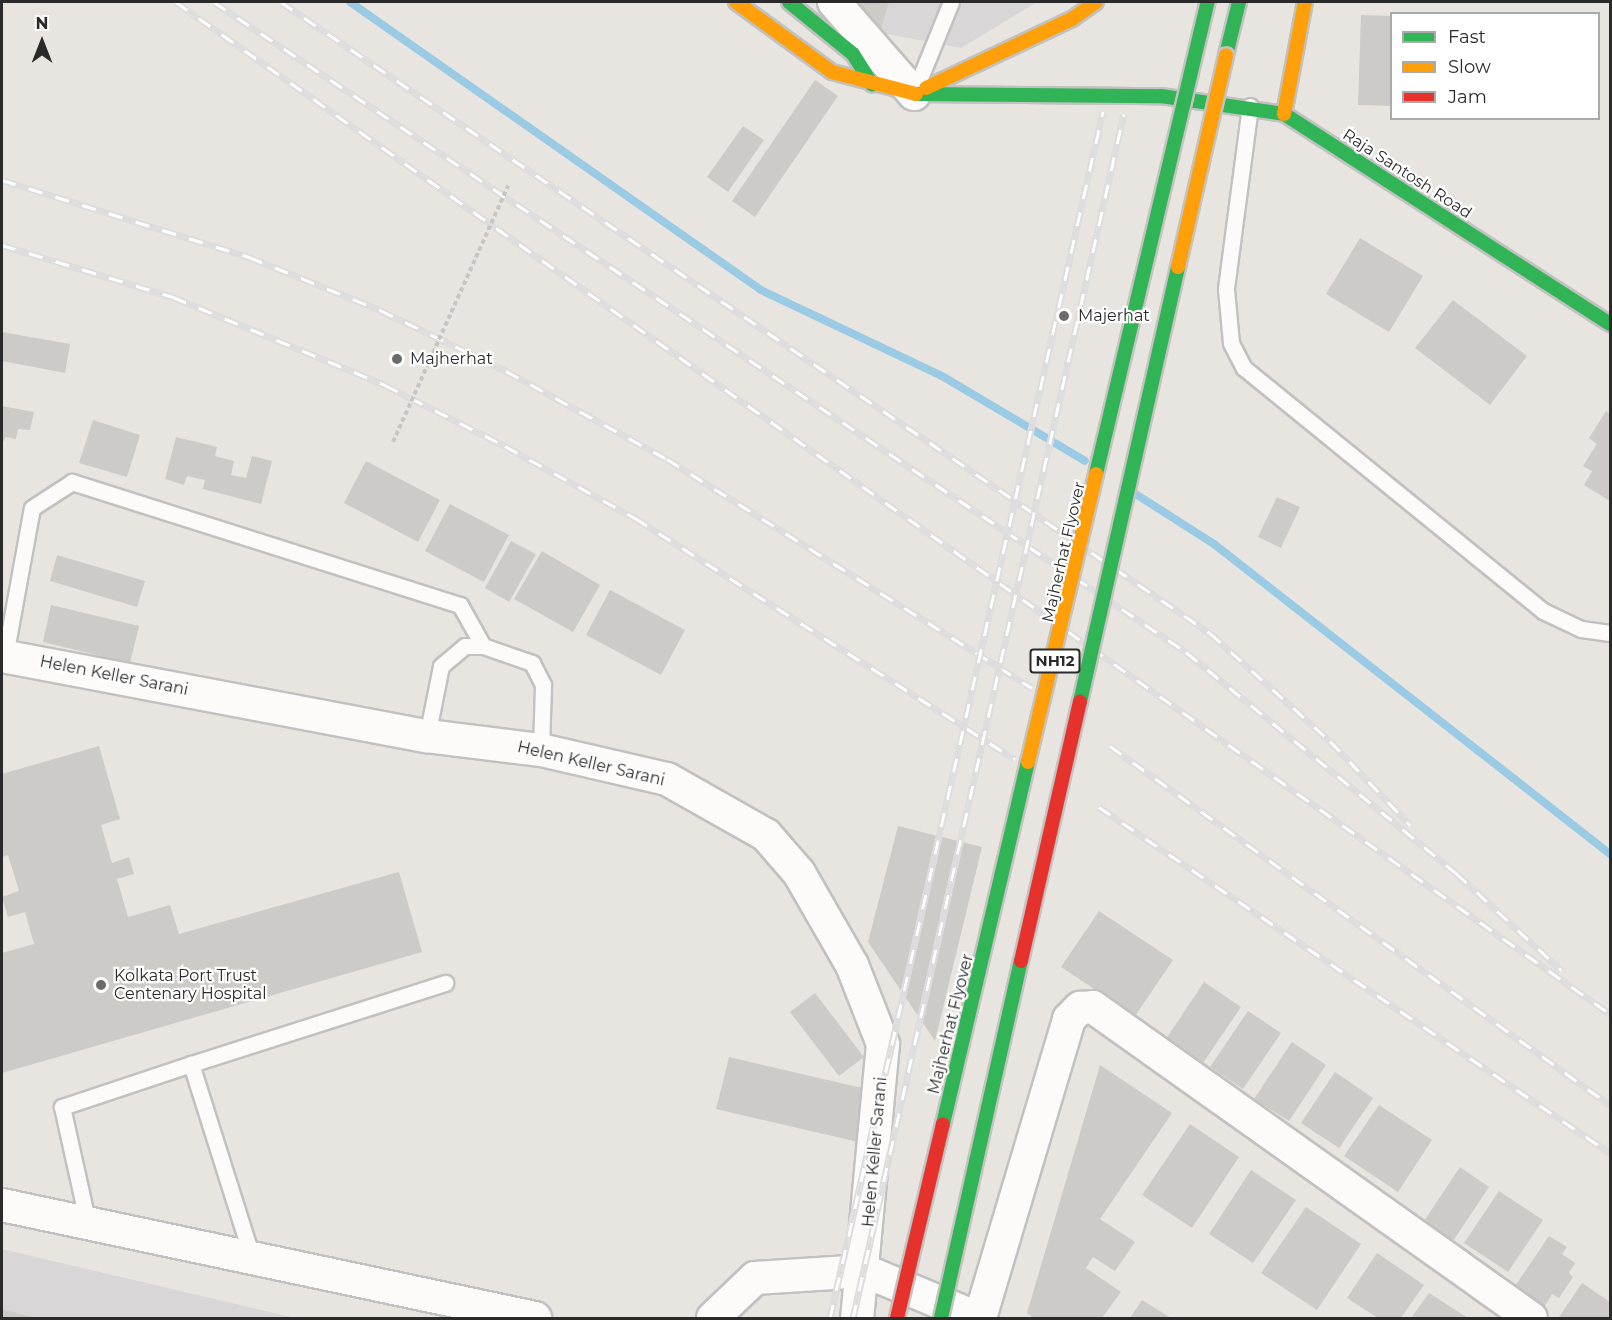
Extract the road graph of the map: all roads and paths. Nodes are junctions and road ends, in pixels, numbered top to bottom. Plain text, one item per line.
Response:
1 (736, 2) edge
2 (789, 2) edge
3 (834, 2) edge
4 (951, 2) edge
5 (1096, 2) edge
6 (1208, 2) edge
7 (1239, 2) edge
8 (1305, 2) edge
9 (872, 84) junction
10 (914, 94) junction
11 (1250, 105) junction
12 (1284, 114) junction
13 (508, 186) dead end
14 (1611, 324) edge
15 (393, 442) dead end
16 (1611, 633) edge
17 (483, 646) junction
18 (3, 656) edge
19 (427, 736) junction
20 (541, 750) junction
21 (445, 983) dead end
22 (191, 1064) junction
23 (2, 1205) edge
24 (88, 1224) junction
25 (252, 1257) junction
26 (865, 1271) junction
27 (535, 1318) edge
28 (713, 1318) edge
29 (857, 1318) edge
30 (897, 1318) edge
31 (941, 1318) edge
32 (980, 1318) edge
33 (1531, 1318) edge

1 - 9 main road, Raja Santosh Road
2 - 9 main road
3 - 10 street
4 - 10 lane
5 - 10 main road
6 - 30 main road, Majherhat Flyover / NH12, bridge
7 - 31 main road, NH12, bridge
8 - 12 main road
9 - 10 main road, Raja Santosh Road
10 - 11 main road, Raja Santosh Road
11 - 12 main road, Raja Santosh Road
11 - 16 lane
12 - 14 main road, Raja Santosh Road
13 - 15 path, bridge
17 - 18 lane
17 - 19 lane
17 - 20 lane
18 - 19 street, Helen Keller Sarani
19 - 20 street, Helen Keller Sarani
20 - 26 street, Helen Keller Sarani
21 - 22 lane
22 - 24 lane
22 - 25 lane
23 - 24 street
24 - 25 street
25 - 27 street
26 - 28 street
26 - 29 street, Helen Keller Sarani
26 - 32 street
32 - 33 street

